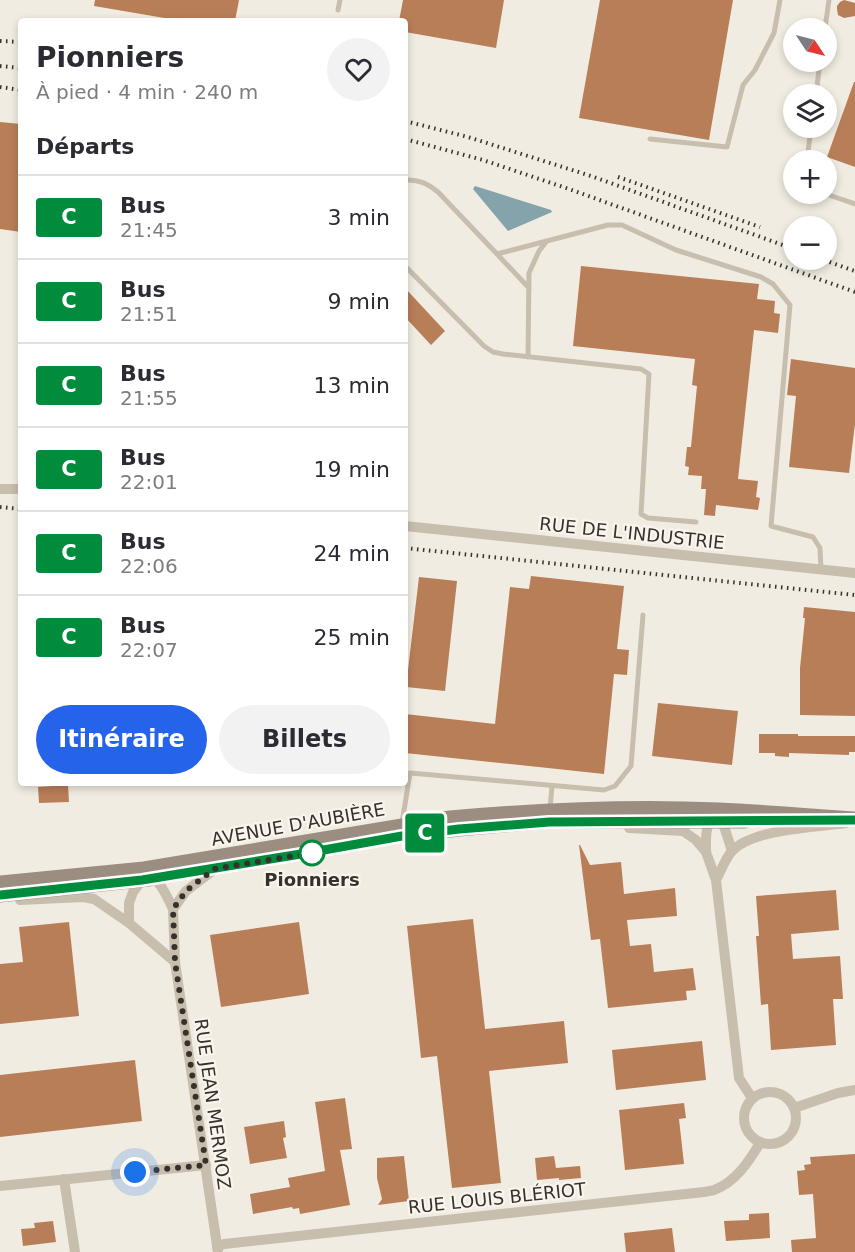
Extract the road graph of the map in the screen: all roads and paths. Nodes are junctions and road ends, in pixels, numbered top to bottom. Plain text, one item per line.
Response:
1 (340, 0) edge
2 (780, 0) edge
3 (829, 0) edge
4 (338, 10) dead end
5 (826, 18) edge
6 (650, 139) dead end
7 (408, 180) edge
8 (837, 198) edge
9 (855, 204) edge
10 (547, 241) junction
11 (497, 254) junction
12 (408, 270) edge
13 (529, 288) junction
14 (528, 357) junction
15 (0, 489) edge
16 (18, 489) edge
17 (696, 522) dead end
18 (408, 526) edge
19 (821, 570) junction
20 (855, 573) edge
21 (643, 615) dead end
22 (552, 786) junction
23 (549, 816) junction
24 (717, 817) junction
25 (855, 820) edge
26 (402, 831) junction
27 (732, 851) junction
28 (706, 852) junction
29 (214, 869) junction
30 (147, 876) junction
31 (716, 880) junction
32 (0, 883) edge
33 (0, 895) edge
34 (0, 902) edge
35 (173, 909) junction
36 (129, 923) junction
37 (175, 962) junction
38 (855, 1090) edge
39 (752, 1098) junction
40 (794, 1108) junction
41 (760, 1143) junction
42 (206, 1165) junction
43 (64, 1179) junction
44 (0, 1186) edge
45 (218, 1249) edge
46 (75, 1252) edge

1 - 4 lane
2 - 6 lane
3 - 5 lane
7 - 11 lane
8 - 9 lane
10 - 11 lane
10 - 13 lane
10 - 19 lane
11 - 13 lane
12 - 14 lane
13 - 14 lane
14 - 17 lane
15 - 16 street
18 - 19 street, RUE DE L'INDUSTRIE
19 - 20 street, RUE DE L'INDUSTRIE
21 - 22 lane
22 - 23 lane
22 - 26 lane
23 - 24 main road, AVENUE D'AUBIÈRE
23 - 26 main road, AVENUE D'AUBIÈRE
23 - 28 street, AVENUE D'AUBIÈRE
24 - 25 main road, AVENUE D'AUBIÈRE
24 - 27 street
24 - 28 street
25 - 27 street, AVENUE D'AUBIÈRE
26 - 29 main road, AVENUE D'AUBIÈRE
26 - 30 main road, AVENUE D'AUBIÈRE
27 - 31 street
28 - 31 street, AVENUE D'AUBIÈRE
29 - 30 main road, AVENUE D'AUBIÈRE
29 - 35 street
30 - 32 main road, AVENUE D'AUBIÈRE
30 - 33 main road, AVENUE D'AUBIÈRE
30 - 35 street, RUE JEAN MERMOZ
30 - 36 street
31 - 39 street
34 - 36 street
35 - 37 street, RUE JEAN MERMOZ
36 - 37 street
37 - 42 street, RUE JEAN MERMOZ
38 - 40 street
39 - 40 street
39 - 41 street
40 - 41 street
41 - 45 street, RUE LOUIS BLÉRIOT
42 - 43 street
42 - 45 street, RUE JEAN MERMOZ
43 - 44 street
43 - 46 street

